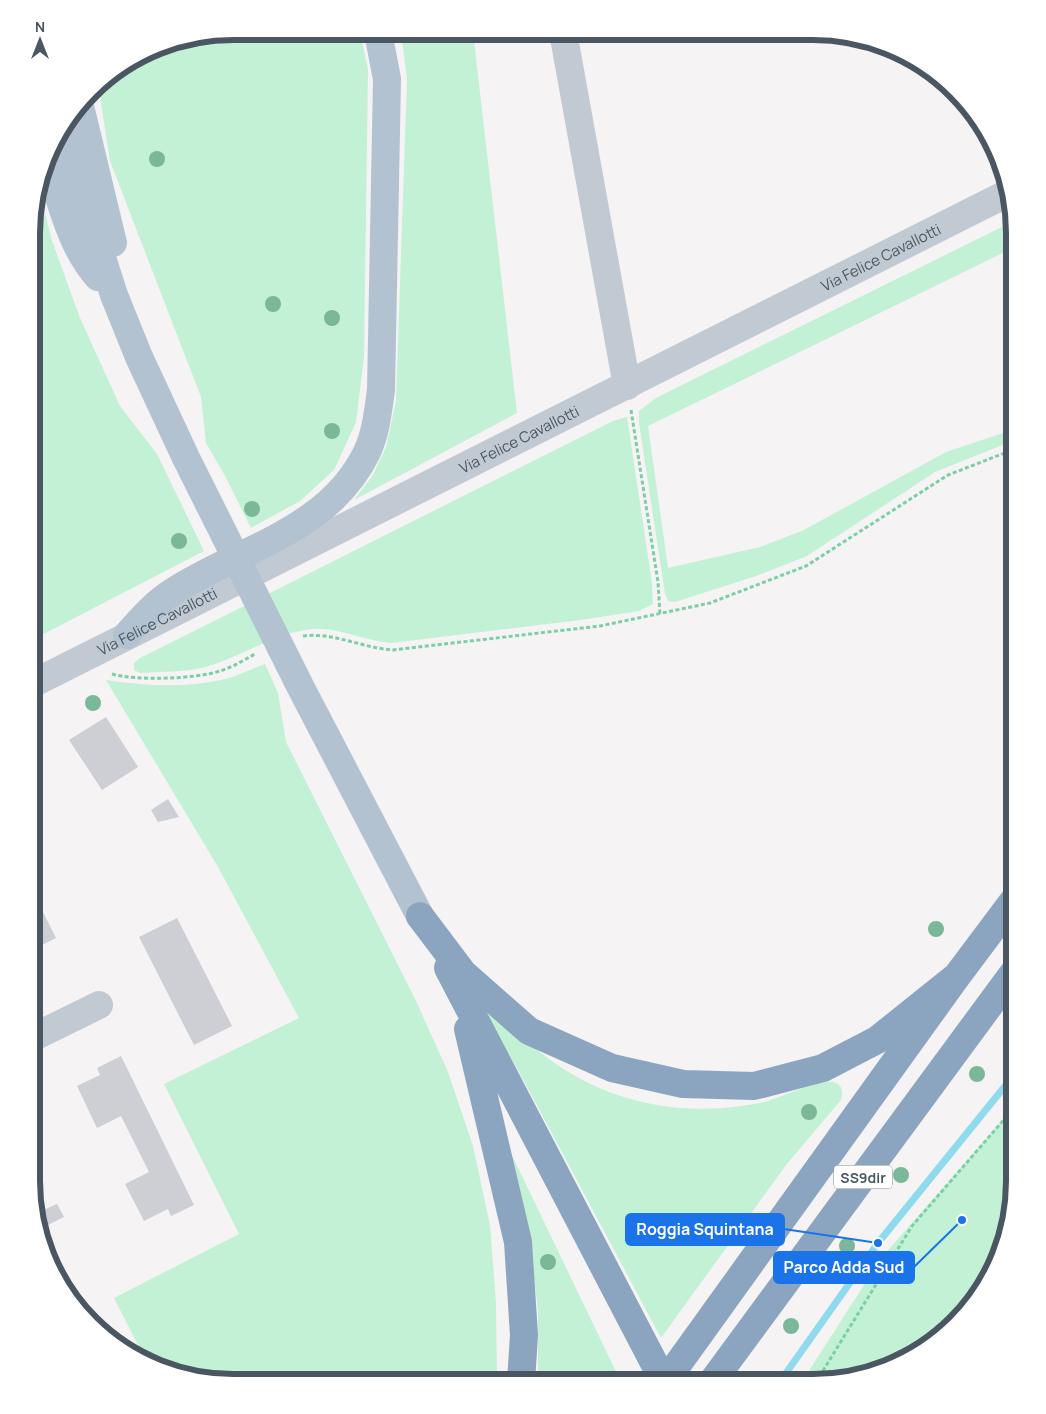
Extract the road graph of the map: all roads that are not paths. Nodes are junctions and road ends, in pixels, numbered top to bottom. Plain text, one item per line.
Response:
1 (380, 40) edge
2 (564, 40) edge
3 (82, 114) edge
4 (64, 140) edge
5 (51, 170) edge
6 (1002, 196) edge
7 (114, 294) junction
8 (627, 386) junction
9 (127, 635) junction
10 (40, 680) edge
11 (1006, 911) edge
12 (420, 916) junction
13 (957, 976) junction
14 (1006, 983) edge
15 (456, 984) junction
16 (99, 1005) dead end
17 (40, 1034) edge
18 (521, 1374) edge
19 (660, 1374) edge
20 (670, 1374) edge
21 (718, 1374) edge

1 - 9 main road
2 - 8 street
3 - 7 main road
4 - 7 main road
5 - 7 main road
6 - 8 street, Via Felice Cavallotti
7 - 12 main road
8 - 9 street, Via Felice Cavallotti
9 - 10 street, Via Felice Cavallotti
11 - 13 highway, SS9dir
12 - 13 highway
12 - 15 highway
13 - 20 highway, SS9dir
14 - 21 highway, SS9dir
15 - 18 highway
15 - 19 highway
16 - 17 street

